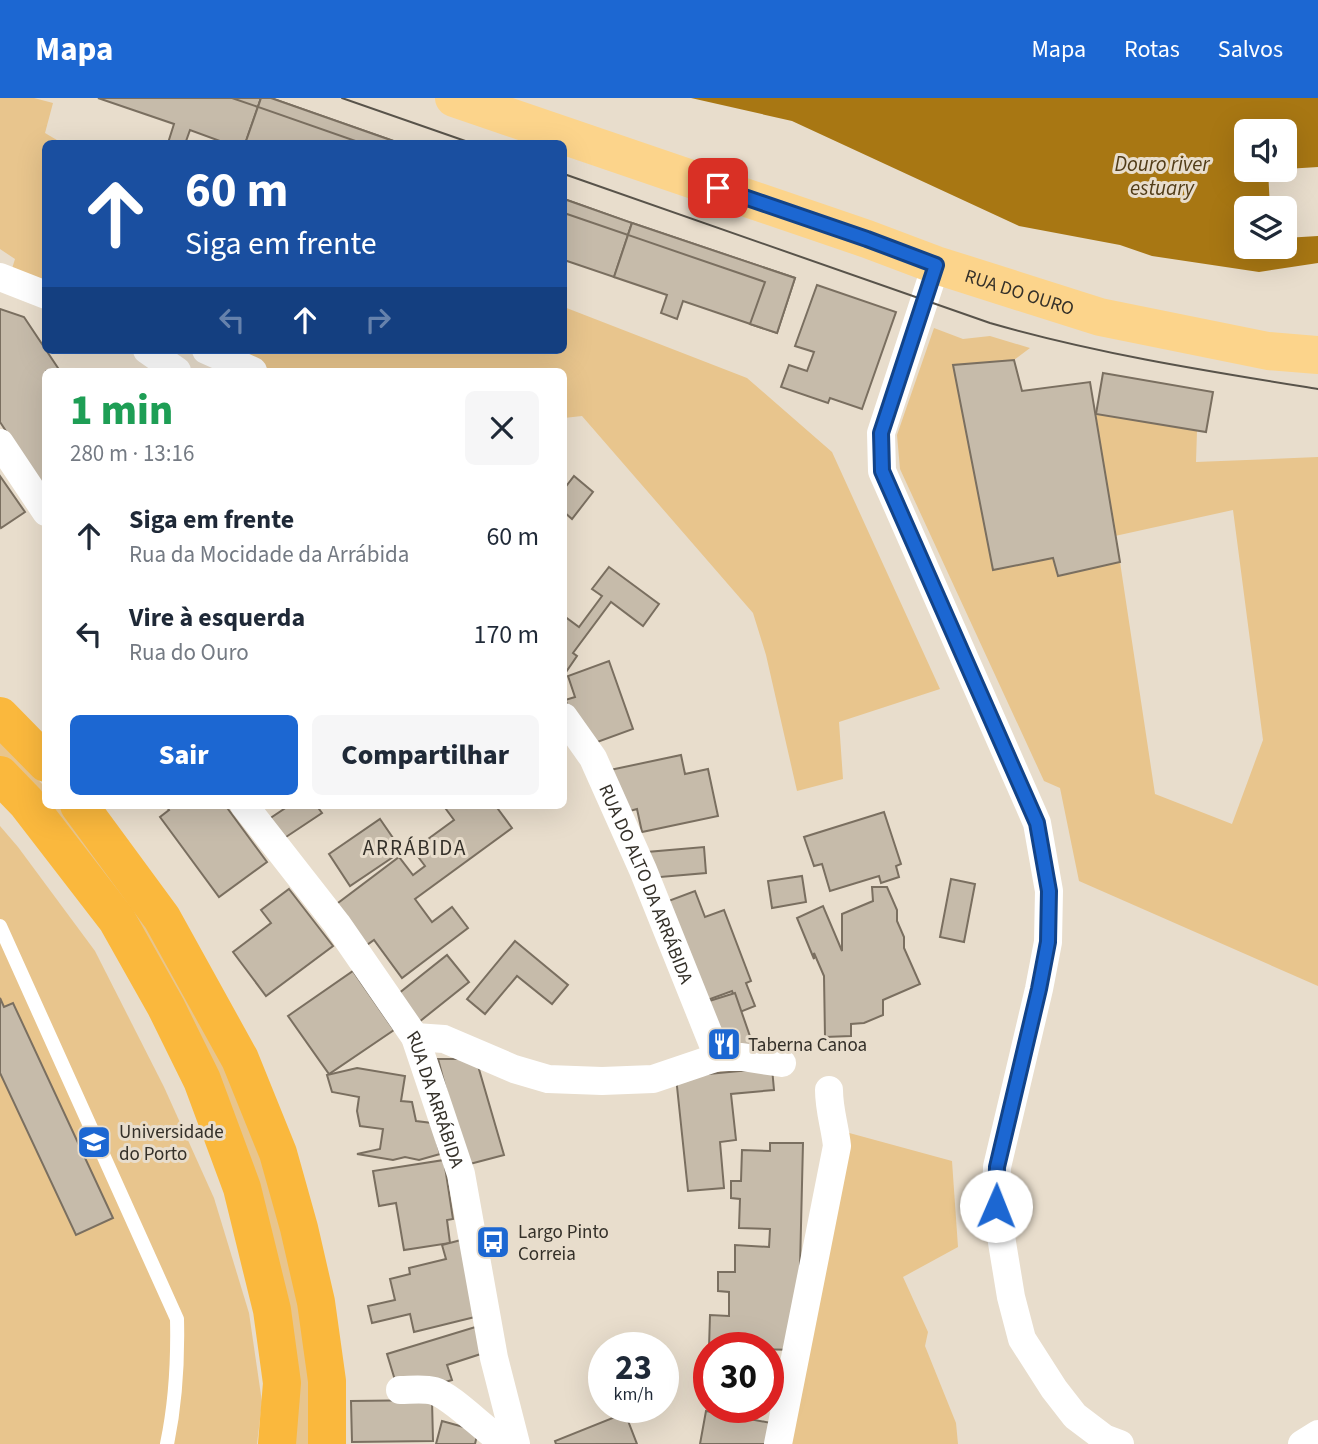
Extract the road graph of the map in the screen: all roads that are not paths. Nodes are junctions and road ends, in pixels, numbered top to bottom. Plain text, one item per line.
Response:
1 (454, 98) edge
2 (936, 265) junction
3 (0, 276) edge
4 (42, 293) edge
5 (152, 354) edge
6 (215, 354) edge
7 (1318, 355) edge
8 (173, 368) edge
9 (246, 368) edge
10 (0, 443) edge
11 (42, 506) edge
12 (0, 716) edge
13 (567, 722) edge
14 (42, 759) edge
15 (0, 775) edge
16 (82, 809) edge
17 (247, 809) edge
18 (0, 926) edge
19 (415, 1037) junction
20 (718, 1057) junction
21 (782, 1063) dead end
22 (829, 1090) dead end
23 (400, 1390) dead end
24 (1318, 1434) edge
25 (167, 1444) edge
26 (277, 1444) edge
27 (327, 1444) edge
28 (506, 1444) edge
29 (516, 1444) edge
30 (778, 1444) edge
31 (1120, 1444) edge
32 (1302, 1444) edge

1 - 2 main road, RUA DO OURO
2 - 7 main road, RUA DO OURO
2 - 31 street
3 - 4 street
5 - 8 street
6 - 9 street
10 - 11 street
12 - 14 highway
13 - 20 street, RUA DO ALTO DA ARRÁBIDA
15 - 26 highway
16 - 27 highway
17 - 19 street, RUA DA ARRÁBIDA
18 - 25 lane
19 - 20 street
19 - 29 street, RUA DA ARRÁBIDA
20 - 21 street
22 - 30 street
23 - 28 street
24 - 32 street

